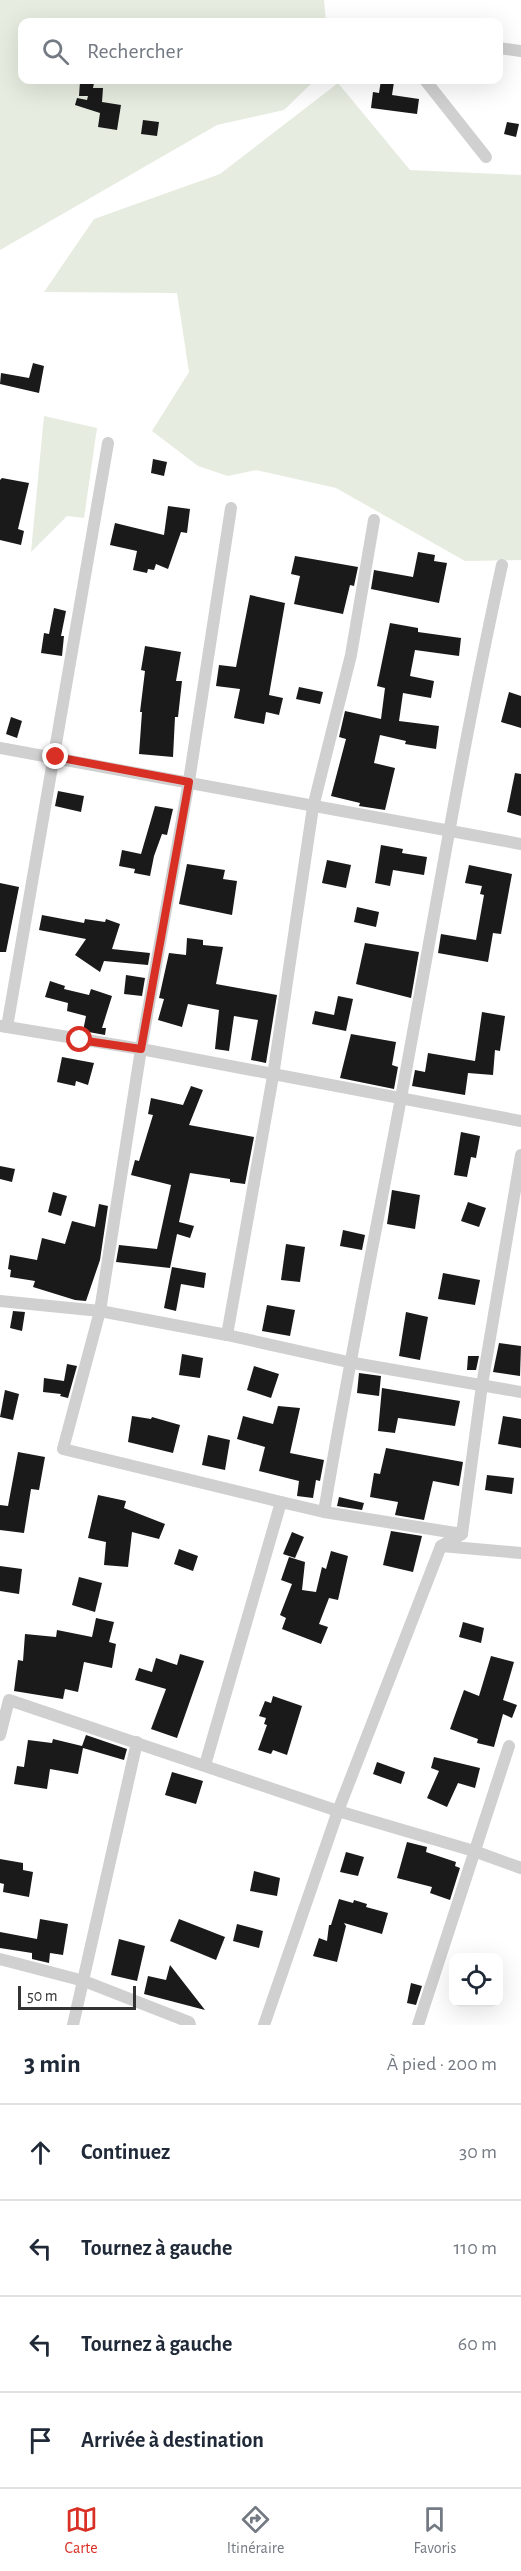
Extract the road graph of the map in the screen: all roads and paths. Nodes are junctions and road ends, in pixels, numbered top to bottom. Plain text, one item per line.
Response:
1 (503, 49) edge
2 (521, 51) edge
3 (428, 84) edge
4 (486, 157) dead end
5 (108, 443) dead end
6 (231, 508) dead end
7 (374, 520) dead end
8 (502, 565) dead end
9 (0, 748) edge
10 (56, 757) junction
11 (189, 782) junction
12 (313, 807) junction
13 (450, 832) junction
14 (521, 844) edge
15 (4, 1027) edge
16 (141, 1049) junction
17 (273, 1076) junction
18 (401, 1099) junction
19 (521, 1121) edge
20 (521, 1155) edge
21 (0, 1301) edge
22 (100, 1311) junction
23 (227, 1335) junction
24 (348, 1362) junction
25 (482, 1385) junction
26 (521, 1392) edge
27 (280, 1502) junction
28 (324, 1512) junction
29 (462, 1534) junction
30 (441, 1546) junction
31 (521, 1553) edge
32 (0, 1735) edge
33 (137, 1742) junction
34 (509, 1746) dead end
35 (205, 1765) junction
36 (338, 1811) junction
37 (474, 1851) junction
38 (521, 1868) edge
39 (0, 1959) edge
40 (84, 1981) junction
41 (192, 2024) edge
42 (73, 2025) edge
43 (264, 2025) edge
44 (418, 2025) edge

1 - 2 street
3 - 4 street
5 - 10 street
6 - 11 street
7 - 12 street
8 - 13 street
9 - 10 street
10 - 11 street
10 - 15 street
11 - 12 street
11 - 16 street
12 - 13 street
12 - 17 street
13 - 14 street
13 - 18 street
15 - 16 street
16 - 17 street
16 - 22 street
17 - 18 street
17 - 23 street
18 - 19 street
18 - 24 street
20 - 25 street
21 - 22 street
22 - 23 street
22 - 27 street
23 - 24 street
24 - 25 street
24 - 28 street
25 - 26 street
25 - 29 street
27 - 28 street
27 - 35 street
28 - 29 street
29 - 30 street
30 - 31 street
30 - 36 street
32 - 33 street
33 - 35 street
33 - 40 street
34 - 37 street
35 - 36 street
36 - 37 street
36 - 43 street
37 - 38 street
37 - 44 street
39 - 40 street
40 - 41 street
40 - 42 street

